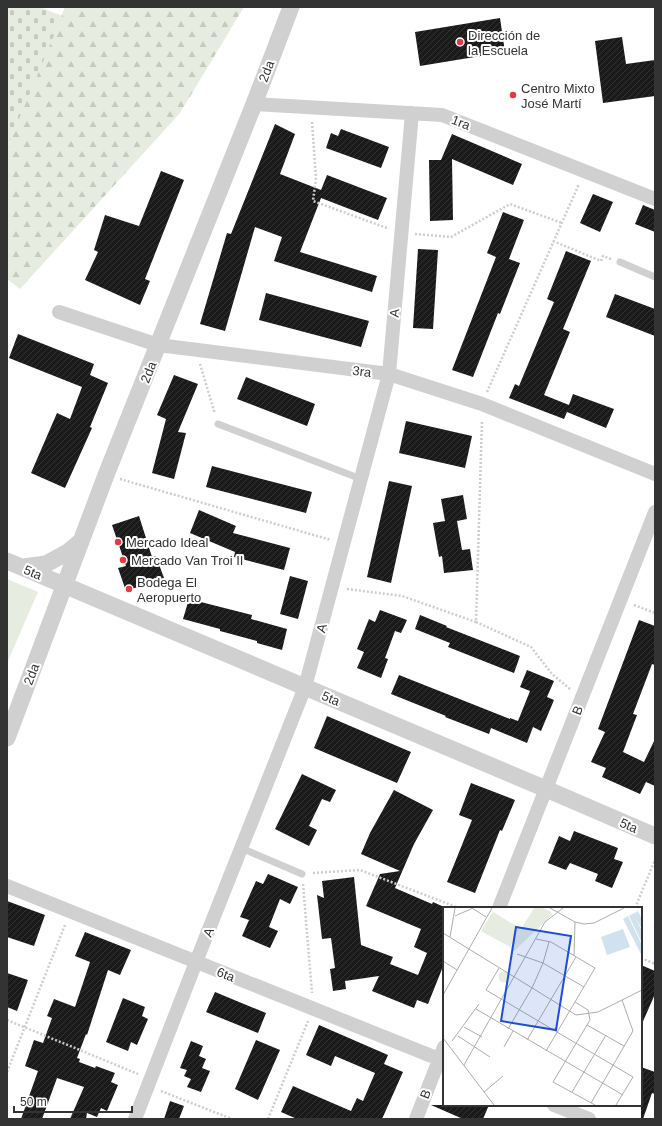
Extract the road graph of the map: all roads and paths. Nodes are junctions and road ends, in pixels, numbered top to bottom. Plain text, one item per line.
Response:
1 (291, 7) edge
2 (254, 104) junction
3 (412, 113) junction
4 (584, 171) junction
5 (655, 199) edge
6 (553, 242) junction
7 (620, 262) joint
8 (655, 277) edge
9 (58, 312) dead end
10 (158, 345) junction
11 (195, 350) junction
12 (389, 374) junction
13 (482, 404) junction
14 (218, 424) joint
15 (655, 474) edge
16 (106, 475) junction
17 (361, 479) junction
18 (655, 512) edge
19 (82, 539) junction
20 (344, 544) junction
21 (14, 564) edge
22 (65, 586) junction
23 (332, 588) junction
24 (620, 600) junction
25 (655, 613) edge
26 (476, 622) junction
27 (305, 687) junction
28 (582, 698) junction
29 (7, 738) edge
30 (546, 789) junction
31 (655, 836) edge
32 (241, 848) junction
33 (655, 860) edge
34 (302, 874) joint
35 (7, 886) edge
36 (456, 907) edge
37 (499, 907) edge
38 (636, 907) edge
39 (70, 912) junction
40 (642, 958) edge
41 (196, 962) junction
42 (655, 964) edge
43 (7, 1020) edge
44 (25, 1027) junction
45 (442, 1056) edge
46 (7, 1072) edge
47 (149, 1082) junction
48 (556, 1106) edge
49 (134, 1119) edge
50 (232, 1119) edge
51 (416, 1119) edge
52 (589, 1119) edge

1 - 2 street, 2da
2 - 3 street, 1ra
2 - 10 street, 2da
3 - 4 street, 1ra
3 - 12 street, A
4 - 5 street, 1ra
4 - 6 path
6 - 7 path
6 - 13 path
7 - 8 lane
9 - 10 street, 3ra
10 - 11 street, 3ra
10 - 16 street, 2da
11 - 12 street, 3ra
11 - 14 path
12 - 13 street, 3ra
12 - 17 street, A
13 - 15 street, 3ra
13 - 26 path
14 - 17 lane
16 - 19 street, 2da
16 - 20 path
17 - 20 street, A
18 - 24 street, B
19 - 21 street
19 - 22 street, 2da
20 - 23 street, A
21 - 22 street, 5ta
22 - 27 street, 5ta
22 - 29 street, 2da
23 - 26 path
23 - 27 street, A
24 - 25 path
24 - 28 street, B
26 - 28 path
27 - 30 street, 5ta
27 - 32 street, A
28 - 30 street, B
30 - 31 street, 5ta
30 - 37 street, B
32 - 34 lane
32 - 41 street, A
33 - 38 path
34 - 36 path
35 - 39 street, 6ta
39 - 41 street, 6ta
39 - 44 path
40 - 42 path
41 - 45 street, 6ta
41 - 47 street, A
43 - 44 path
44 - 46 path
44 - 47 path
45 - 51 street, B
47 - 49 street, A
47 - 50 path
48 - 52 street

